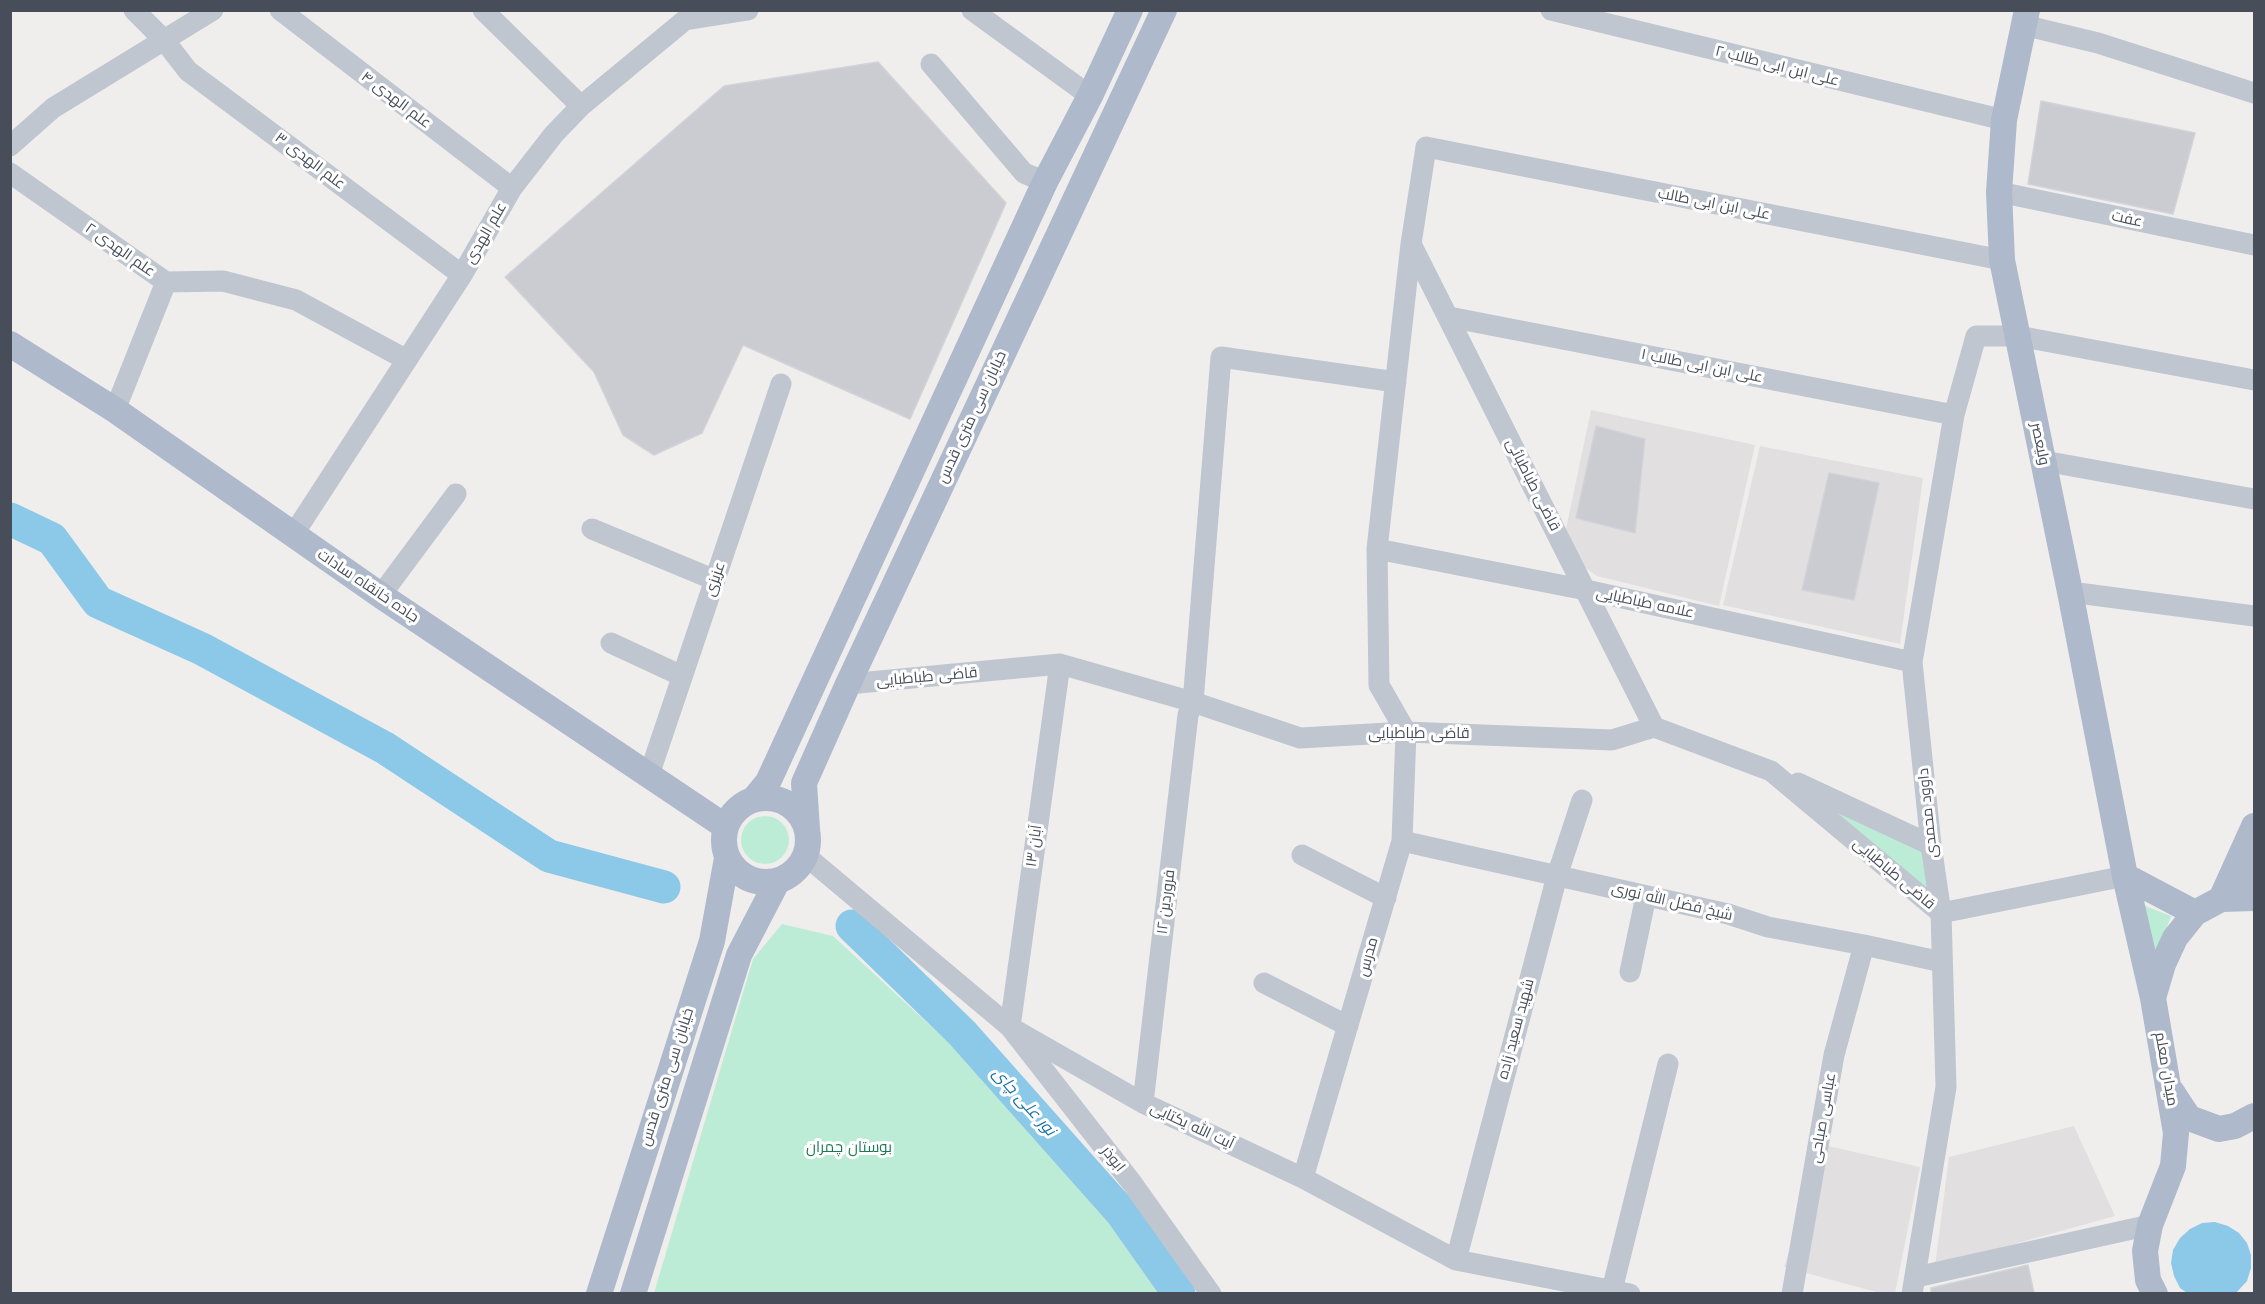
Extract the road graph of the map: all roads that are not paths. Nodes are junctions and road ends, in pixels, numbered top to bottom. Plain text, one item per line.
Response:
1 (134, 10) edge
2 (213, 10) edge
3 (280, 10) edge
4 (483, 10) edge
5 (748, 10) edge
6 (972, 10) edge
7 (1130, 10) edge
8 (1164, 10) edge
9 (1551, 10) edge
10 (2025, 18) edge
11 (164, 40) junction
12 (931, 64) dead end
13 (2254, 93) edge
14 (1090, 96) junction
15 (581, 106) junction
16 (2004, 120) junction
17 (10, 146) edge
18 (10, 173) edge
19 (1045, 182) junction
20 (512, 189) junction
21 (1999, 192) junction
22 (1411, 244) junction
23 (2254, 245) edge
24 (1009, 260) junction
25 (2002, 260) junction
26 (462, 274) junction
27 (1038, 276) junction
28 (166, 282) junction
29 (1449, 317) junction
30 (2018, 336) junction
31 (10, 344) edge
32 (407, 360) junction
33 (2254, 380) edge
34 (1396, 382) junction
35 (782, 384) dead end
36 (115, 410) junction
37 (1954, 415) junction
38 (2043, 461) junction
39 (456, 494) dead end
40 (2254, 499) edge
41 (592, 529) dead end
42 (293, 535) junction
43 (1377, 549) junction
44 (715, 580) junction
45 (1586, 590) junction
46 (2070, 592) junction
47 (381, 595) junction
48 (2254, 616) edge
49 (611, 643) dead end
50 (1912, 662) junction
51 (1060, 664) junction
52 (682, 676) junction
53 (848, 684) junction
54 (1193, 702) junction
55 (1654, 727) junction
56 (1406, 732) junction
57 (1771, 771) junction
58 (649, 775) junction
59 (754, 799) junction
60 (1582, 800) dead end
61 (2254, 826) edge
62 (726, 827) junction
63 (807, 829) junction
64 (1402, 841) junction
65 (1931, 845) junction
66 (1302, 855) dead end
67 (806, 856) junction
68 (727, 858) junction
69 (1557, 876) junction
70 (2125, 876) junction
71 (777, 882) junction
72 (2252, 885) edge
73 (1646, 896) junction
74 (1386, 898) junction
75 (2221, 899) junction
76 (1941, 913) junction
77 (2195, 913) junction
78 (1864, 945) junction
79 (1940, 962) junction
80 (1630, 972) dead end
81 (1264, 983) dead end
82 (2153, 998) junction
83 (1348, 1026) junction
84 (1010, 1027) junction
85 (1668, 1064) dead end
86 (2170, 1089) junction
87 (1143, 1103) junction
88 (2254, 1116) edge
89 (1303, 1178) junction
90 (2150, 1225) junction
91 (1456, 1260) junction
92 (1914, 1285) edge
93 (1618, 1292) edge
94 (599, 1293) edge
95 (633, 1293) edge
96 (1211, 1293) edge
97 (1792, 1293) edge
98 (2155, 1293) edge

1 - 11 street, علم الهدی ۳
2 - 11 street
3 - 20 street, علم الهدی ۴
4 - 15 street
5 - 15 street, علم الهدی
6 - 14 street
7 - 14 main road
8 - 27 main road, خیابان سی متری قدس
9 - 16 street, علی ابن ابی طالب ۲
10 - 13 street
10 - 16 main road, ولیعصر
11 - 17 street
11 - 26 street, علم الهدی ۳
12 - 19 street
14 - 19 main road
15 - 20 street, علم الهدی
16 - 21 main road, ولیعصر
18 - 28 street, علم الهدی ۲
19 - 24 main road
20 - 26 street, علم الهدی
21 - 23 street, عفت
21 - 25 main road, ولیعصر
22 - 25 street, علی ابن ابی طالب
22 - 29 street, قاضی طباطبائی
22 - 34 street
24 - 27 main road
24 - 59 main road
25 - 30 main road, ولیعصر
26 - 32 street, علم الهدی
27 - 53 main road, خیابان سی متری قدس
28 - 32 street, علم الهدی ۲
28 - 36 street
29 - 37 street, علی ابن ابی طالب ۱
29 - 45 street, قاضی طباطبائی
30 - 33 street
30 - 37 street, داوود محمدی
30 - 38 main road, ولیعصر
31 - 36 main road, جاده خانقاه سادات
32 - 42 street, علم الهدی
34 - 43 street
34 - 54 street, ۱۲ فروردین
35 - 44 street, عزیزی
36 - 42 main road, جاده خانقاه سادات
37 - 50 street, داوود محمدی
38 - 40 street
38 - 46 main road, ولیعصر
39 - 47 street
41 - 44 street
42 - 47 main road, جاده خانقاه سادات
43 - 45 street, علامه طباطبایی
43 - 56 street
44 - 52 street, عزیزی
45 - 50 street, علامه طباطبایی
45 - 55 street, قاضی طباطبائی
46 - 48 street
46 - 70 main road, ولیعصر
47 - 58 main road, جاده خانقاه سادات
49 - 52 street
50 - 65 street, داوود محمدی
51 - 53 street, قاضی طباطبایی
51 - 54 street, قاضی طباطبایی
51 - 84 street, ۱۳ آبان
52 - 58 street, عزیزی
53 - 63 main road, خیابان سی متری قدس
54 - 56 street, قاضی طباطبایی
54 - 87 street, ۱۲ فروردین
55 - 56 street, قاضی طباطبایی
55 - 57 street, قاضی طباطبایی
56 - 64 street, مدرس
57 - 65 street
57 - 76 street, قاضی طباطبایی
58 - 62 main road, جاده خانقاه سادات
59 - 62 main road
59 - 63 main road
60 - 69 street, شهید سعید زاده
61 - 75 main road
62 - 68 main road
63 - 67 main road
64 - 69 street, شیخ فضل الله نوری
64 - 74 street, مدرس
65 - 76 street, داوود محمدی
66 - 74 street
67 - 71 main road
67 - 84 street, آیت الله یکتایی
68 - 71 main road
68 - 94 main road, خیابان سی متری قدس
69 - 73 street, شیخ فضل الله نوری
69 - 91 street, شهید سعید زاده
70 - 76 street
70 - 77 main road
70 - 82 main road, ولیعصر
71 - 95 main road, خیابان سی متری قدس
72 - 75 main road, میدان معلم
73 - 78 street, شیخ فضل الله نوری
73 - 80 street
74 - 83 street, مدرس
75 - 77 main road, میدان معلم
76 - 79 street, داوود محمدی
77 - 82 main road, میدان معلم
78 - 79 street, شیخ فضل الله نوری
78 - 97 street, عباسی صباحی
79 - 92 street, داوود محمدی
81 - 83 street
82 - 86 main road, میدان معلم
83 - 89 street, مدرس
84 - 87 street, آیت الله یکتایی
84 - 96 street, ابوذر
85 - 93 street
86 - 88 main road
86 - 90 main road, میدان معلم
87 - 89 street, آیت الله یکتایی
89 - 91 street, آیت الله یکتایی
90 - 92 street
90 - 98 main road, میدان معلم
91 - 93 street, آیت الله یکتایی

